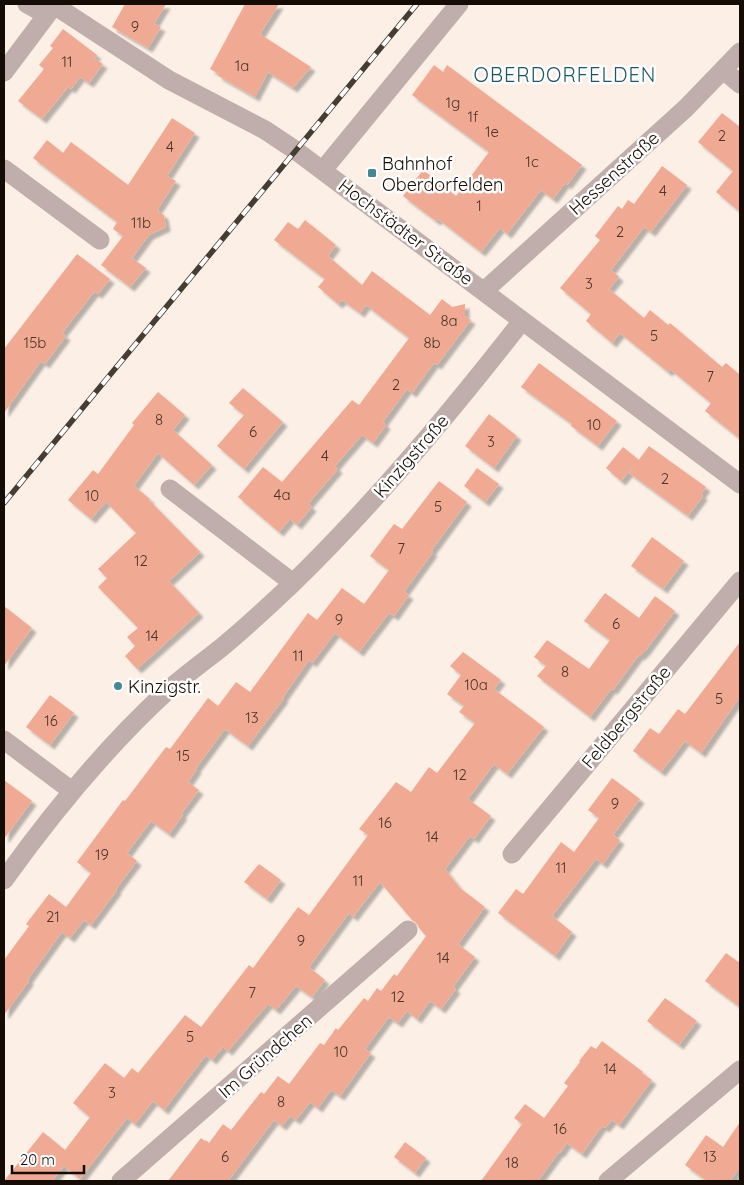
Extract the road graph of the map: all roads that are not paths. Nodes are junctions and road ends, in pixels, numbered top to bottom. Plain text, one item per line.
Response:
1 (27, 4) edge
2 (459, 4) edge
3 (52, 8) edge
4 (740, 52) edge
5 (723, 70) junction
6 (4, 72) edge
7 (740, 84) edge
8 (4, 169) edge
9 (323, 170) junction
10 (100, 240) dead end
11 (484, 291) junction
12 (522, 321) junction
13 (740, 484) edge
14 (170, 489) dead end
15 (740, 581) edge
16 (292, 583) junction
17 (4, 740) edge
18 (72, 791) junction
19 (512, 854) dead end
20 (4, 880) edge
21 (408, 930) dead end
22 (740, 1070) edge
23 (121, 1181) edge
24 (608, 1181) edge

1 - 3 street, Hochstädter Straße
2 - 9 street
3 - 6 street
3 - 9 street, Hochstädter Straße
4 - 5 street, Hessenstraße
5 - 7 street
5 - 11 street, Hessenstraße
8 - 10 street
9 - 11 street, Hochstädter Straße
11 - 12 street, Hochstädter Straße
12 - 13 street, Hochstädter Straße
12 - 16 street, Kinzigstraße
14 - 16 street
15 - 19 street, Feldbergstraße
16 - 18 street, Kinzigstraße
17 - 18 street
18 - 20 street, Kinzigstraße
21 - 23 street, Im Gründchen
22 - 24 street

